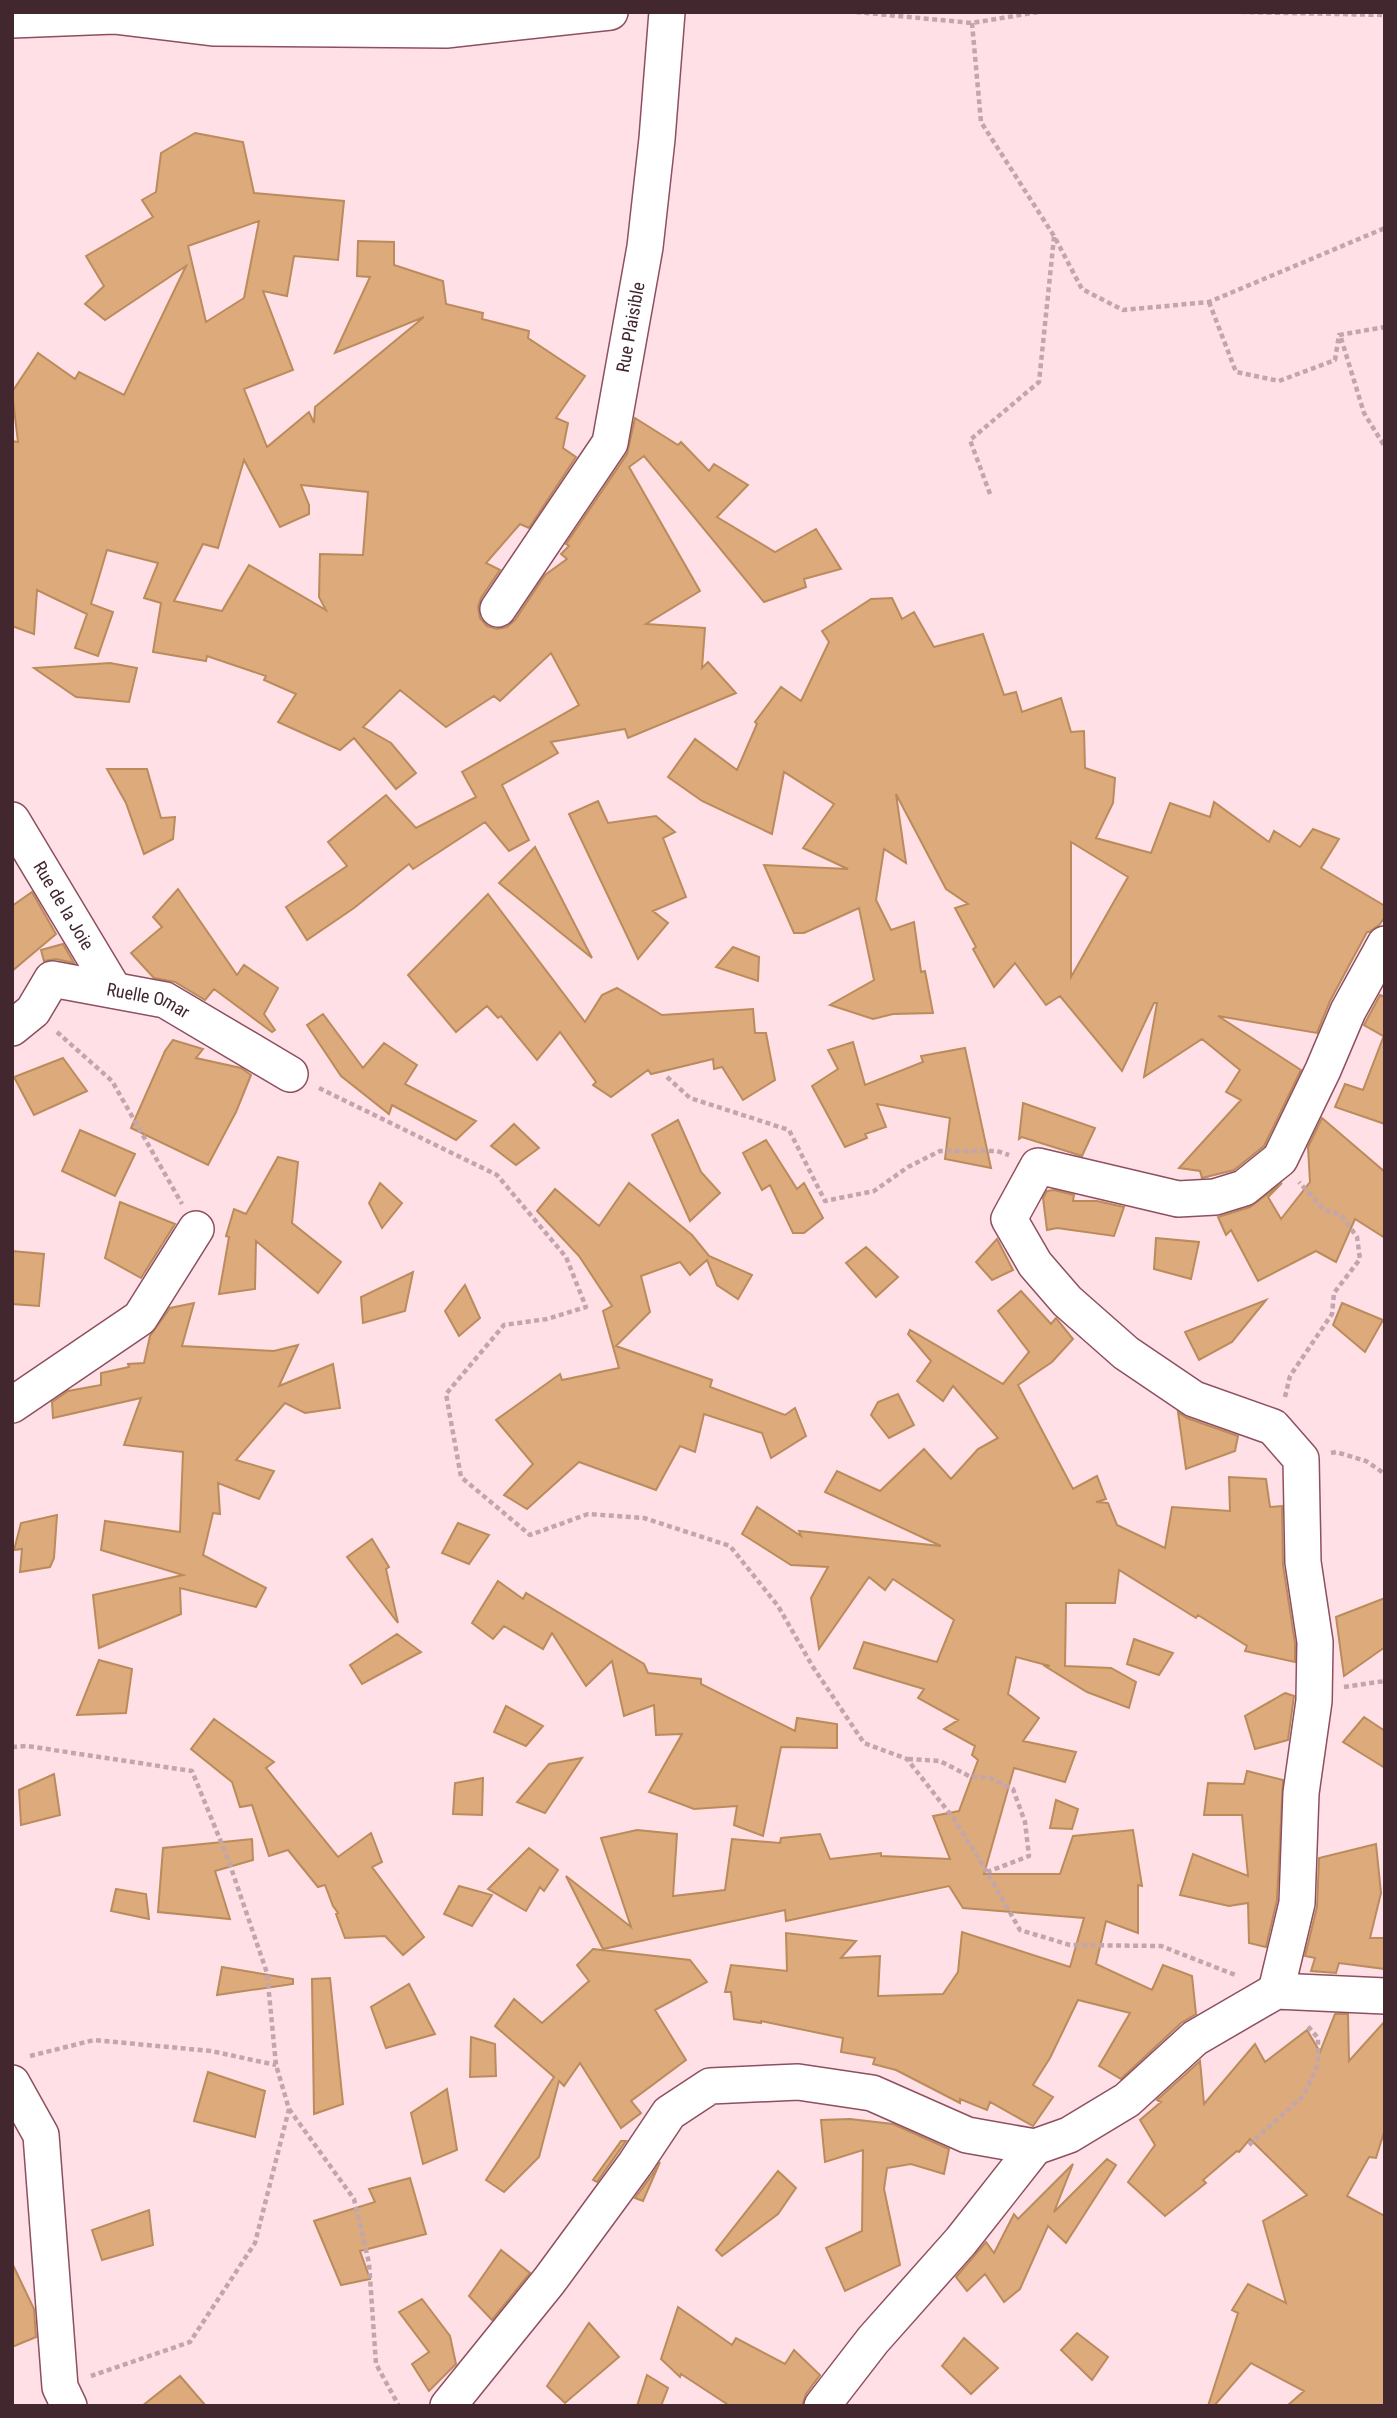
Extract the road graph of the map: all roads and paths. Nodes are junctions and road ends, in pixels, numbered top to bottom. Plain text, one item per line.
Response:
1 (610, 12) edge
2 (667, 12) edge
3 (856, 12) edge
4 (1038, 12) edge
5 (1241, 12) edge
6 (1385, 15) edge
7 (12, 20) edge
8 (972, 23) junction
9 (1385, 228) edge
10 (1054, 236) junction
11 (1209, 303) junction
12 (1385, 327) edge
13 (1339, 335) junction
14 (1385, 447) edge
15 (990, 494) dead end
16 (498, 608) dead end
17 (12, 820) edge
18 (1385, 944) edge
19 (114, 990) junction
20 (19, 1010) edge
21 (290, 1074) joint
22 (667, 1077) dead end
23 (1021, 1158) dead end
24 (1280, 1159) junction
25 (196, 1229) joint
26 (12, 1405) edge
27 (1273, 1427) junction
28 (1301, 1459) junction
29 (1385, 1474) edge
30 (12, 1747) edge
31 (907, 1759) junction
32 (987, 1872) junction
33 (1276, 1991) junction
34 (1385, 1996) edge
35 (276, 2065) junction
36 (18, 2071) edge
37 (289, 2109) junction
38 (1249, 2145) dead end
39 (1035, 2147) junction
40 (64, 2396) edge
41 (399, 2406) edge
42 (448, 2406) edge
43 (822, 2406) edge

1 - 7 street
2 - 16 street, Rue Plaisible
3 - 8 path
4 - 8 path
5 - 6 path
8 - 10 path
9 - 11 path
10 - 11 path
10 - 15 path
11 - 13 path
12 - 13 path
13 - 14 path
17 - 19 street, Rue de la Joie
18 - 24 street
19 - 20 street, Ruelle Omar
19 - 21 street, Ruelle Omar
20 - 25 path
21 - 31 path
22 - 23 path
24 - 27 path
24 - 27 street
25 - 26 street
27 - 28 street
28 - 29 path
28 - 33 street
30 - 35 path
31 - 32 path
31 - 32 path
32 - 33 path
33 - 34 street
33 - 38 path
33 - 39 street
35 - 36 path
35 - 37 path
36 - 40 street
37 - 40 path
37 - 41 path
39 - 42 street
39 - 43 street

